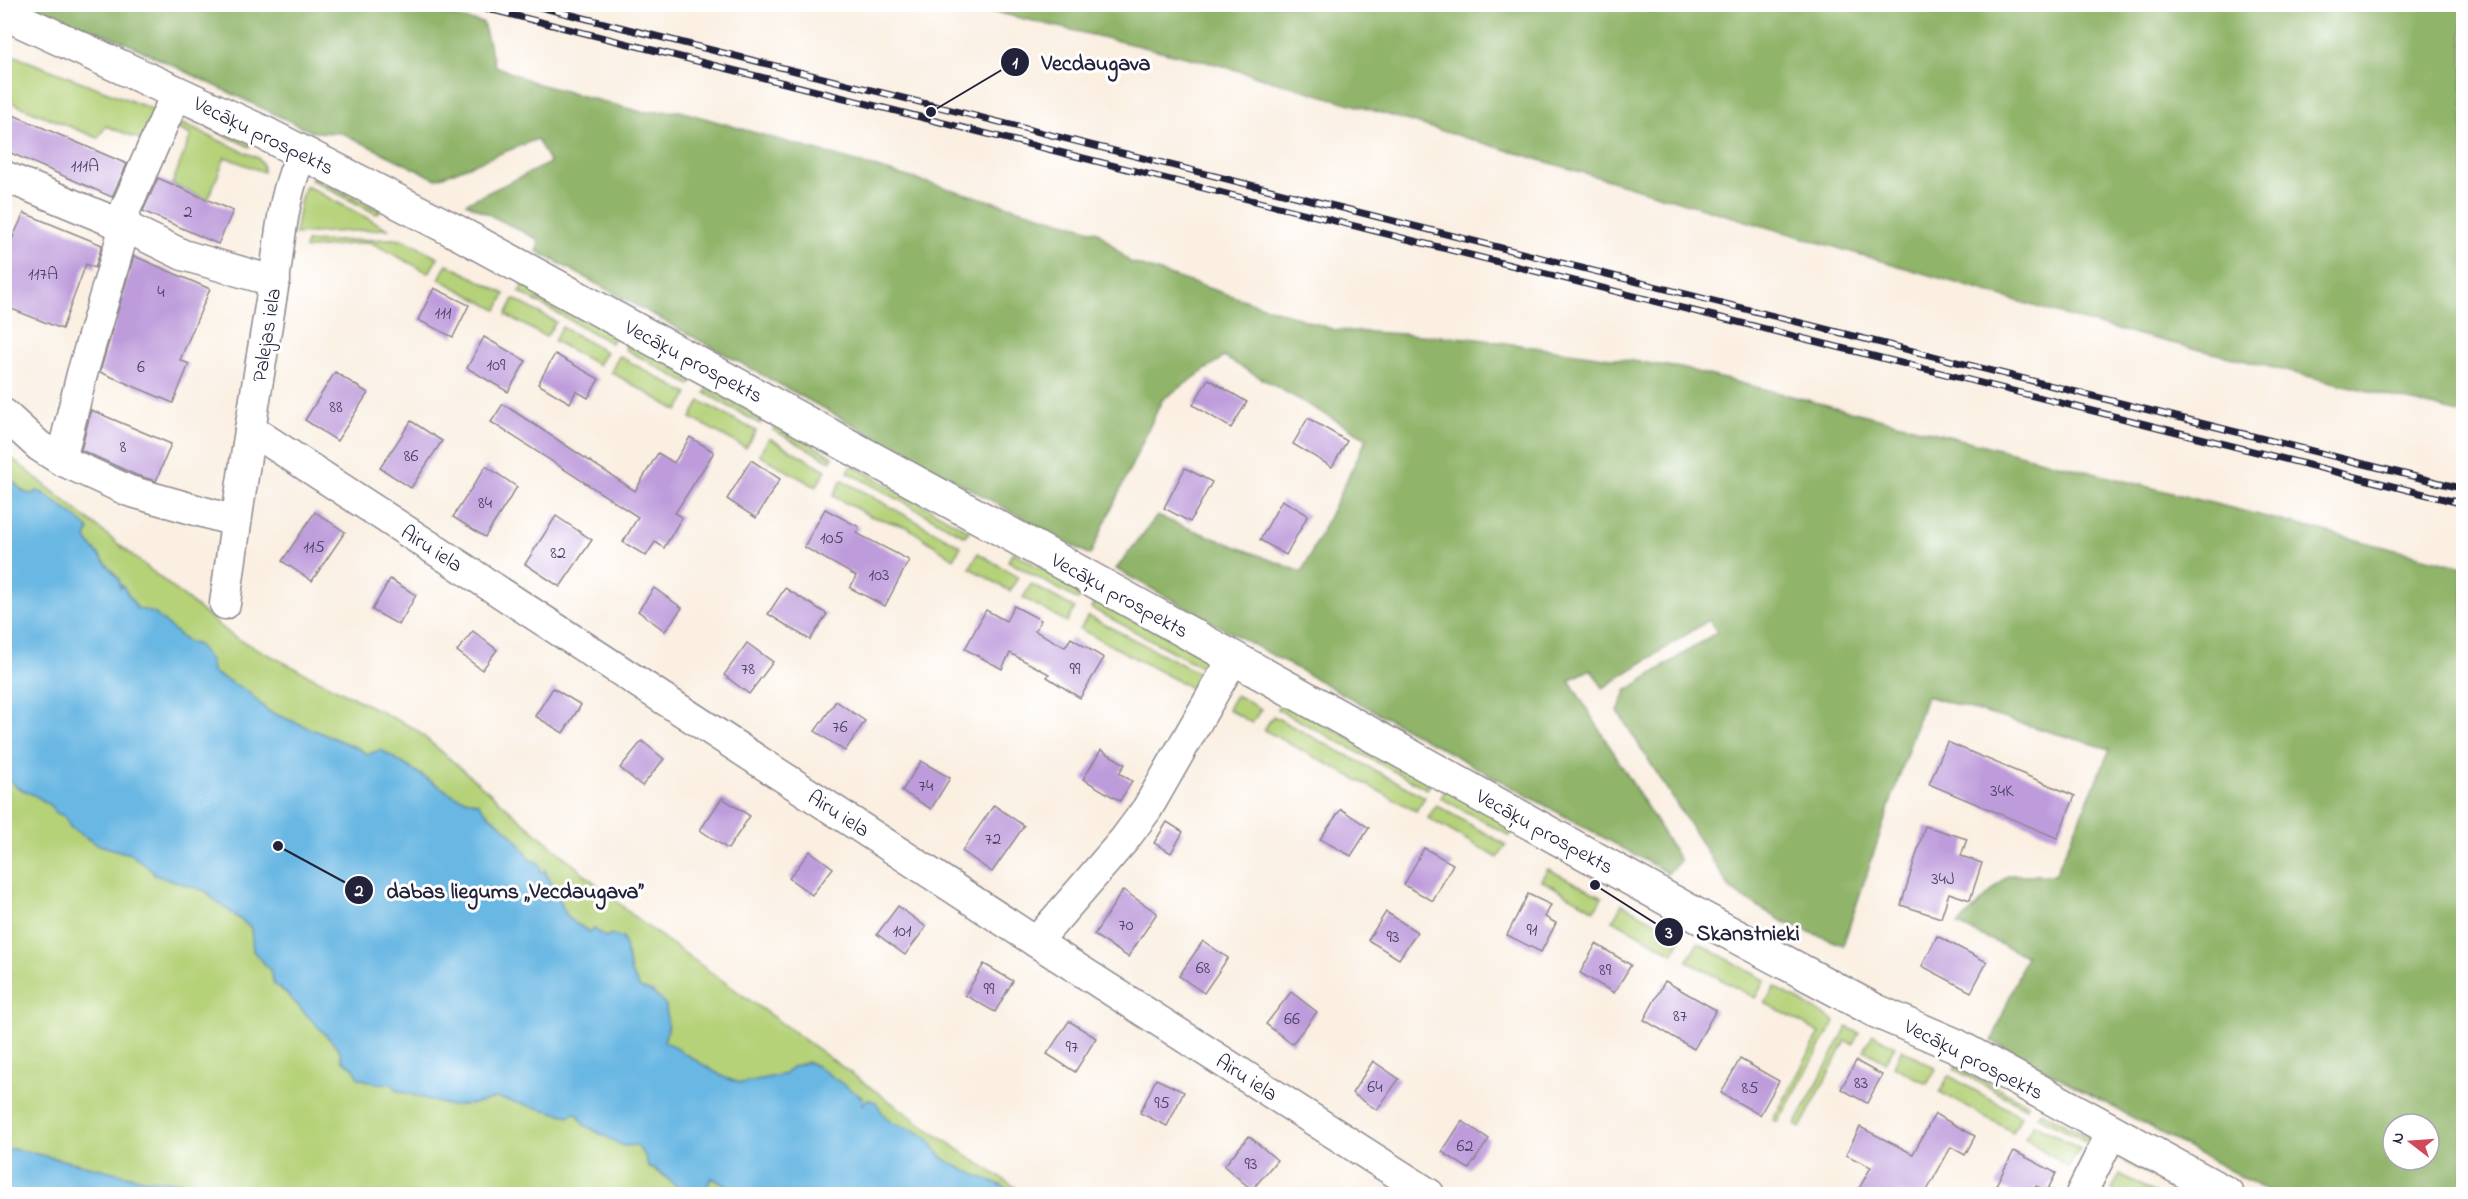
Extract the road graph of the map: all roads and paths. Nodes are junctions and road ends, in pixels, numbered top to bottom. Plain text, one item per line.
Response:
1 (4, 13) edge
2 (177, 92) junction
3 (303, 152) junction
4 (4, 176) edge
5 (124, 226) junction
6 (275, 280) junction
7 (4, 414) edge
8 (250, 429) junction
9 (61, 460) junction
10 (235, 520) junction
11 (225, 604) dead end
12 (1234, 657) junction
13 (1036, 942) junction
14 (2112, 1132) junction
15 (1429, 1194) edge
16 (2081, 1194) edge
17 (2227, 1194) edge

1 - 2 main road, Vecāķu prospekts
2 - 3 main road, Vecāķu prospekts
2 - 5 street
3 - 6 street, Palejas iela
3 - 12 main road, Vecāķu prospekts
4 - 5 street
5 - 6 street
5 - 9 street
6 - 8 street, Palejas iela
7 - 9 street
8 - 10 street, Palejas iela
8 - 13 street, Airu iela
9 - 10 street
10 - 11 street, Palejas iela
12 - 13 street
12 - 14 main road, Vecāķu prospekts
13 - 15 street, Airu iela
14 - 16 street
14 - 17 main road, Vecāķu prospekts

